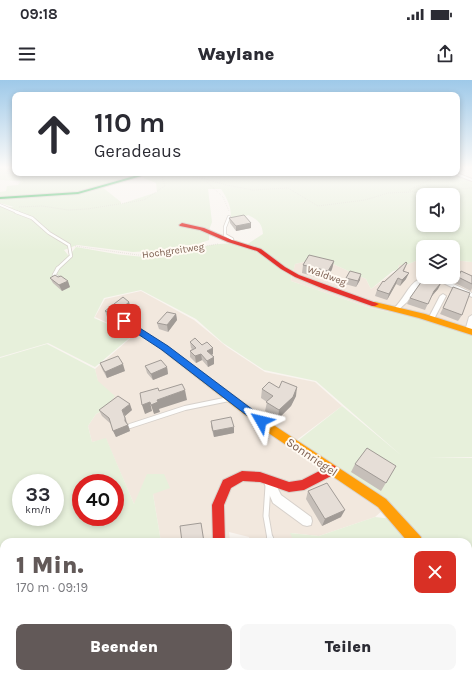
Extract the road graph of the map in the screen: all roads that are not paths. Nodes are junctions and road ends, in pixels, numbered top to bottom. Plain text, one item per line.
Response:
1 (48, 195) edge
2 (0, 198) edge
3 (0, 204) edge
4 (229, 217) edge
5 (182, 224) dead end
6 (234, 242) junction
7 (61, 280) edge
8 (416, 284) edge
9 (449, 284) edge
10 (472, 295) edge
11 (444, 296) dead end
12 (395, 310) junction
13 (472, 318) edge
14 (431, 319) junction
15 (124, 321) dead end
16 (471, 331) edge
17 (165, 348) joint
18 (231, 399) junction
19 (130, 426) dead end
20 (331, 470) junction
21 (268, 480) junction
22 (307, 521) dead end
23 (219, 538) edge
24 (270, 538) edge
25 (413, 538) edge

1 - 2 street
3 - 7 lane
4 - 6 lane
5 - 6 street, Waldweg
6 - 12 street, Waldweg
8 - 12 street
9 - 10 street
11 - 14 street
12 - 14 street, Waldweg
13 - 16 street
14 - 16 street, Waldweg
15 - 17 lane
17 - 18 street, Sonnriegel
18 - 19 lane
18 - 20 street, Sonnriegel
20 - 21 street
20 - 25 street, Sonnriegel
21 - 22 street
21 - 23 street
21 - 24 lane

